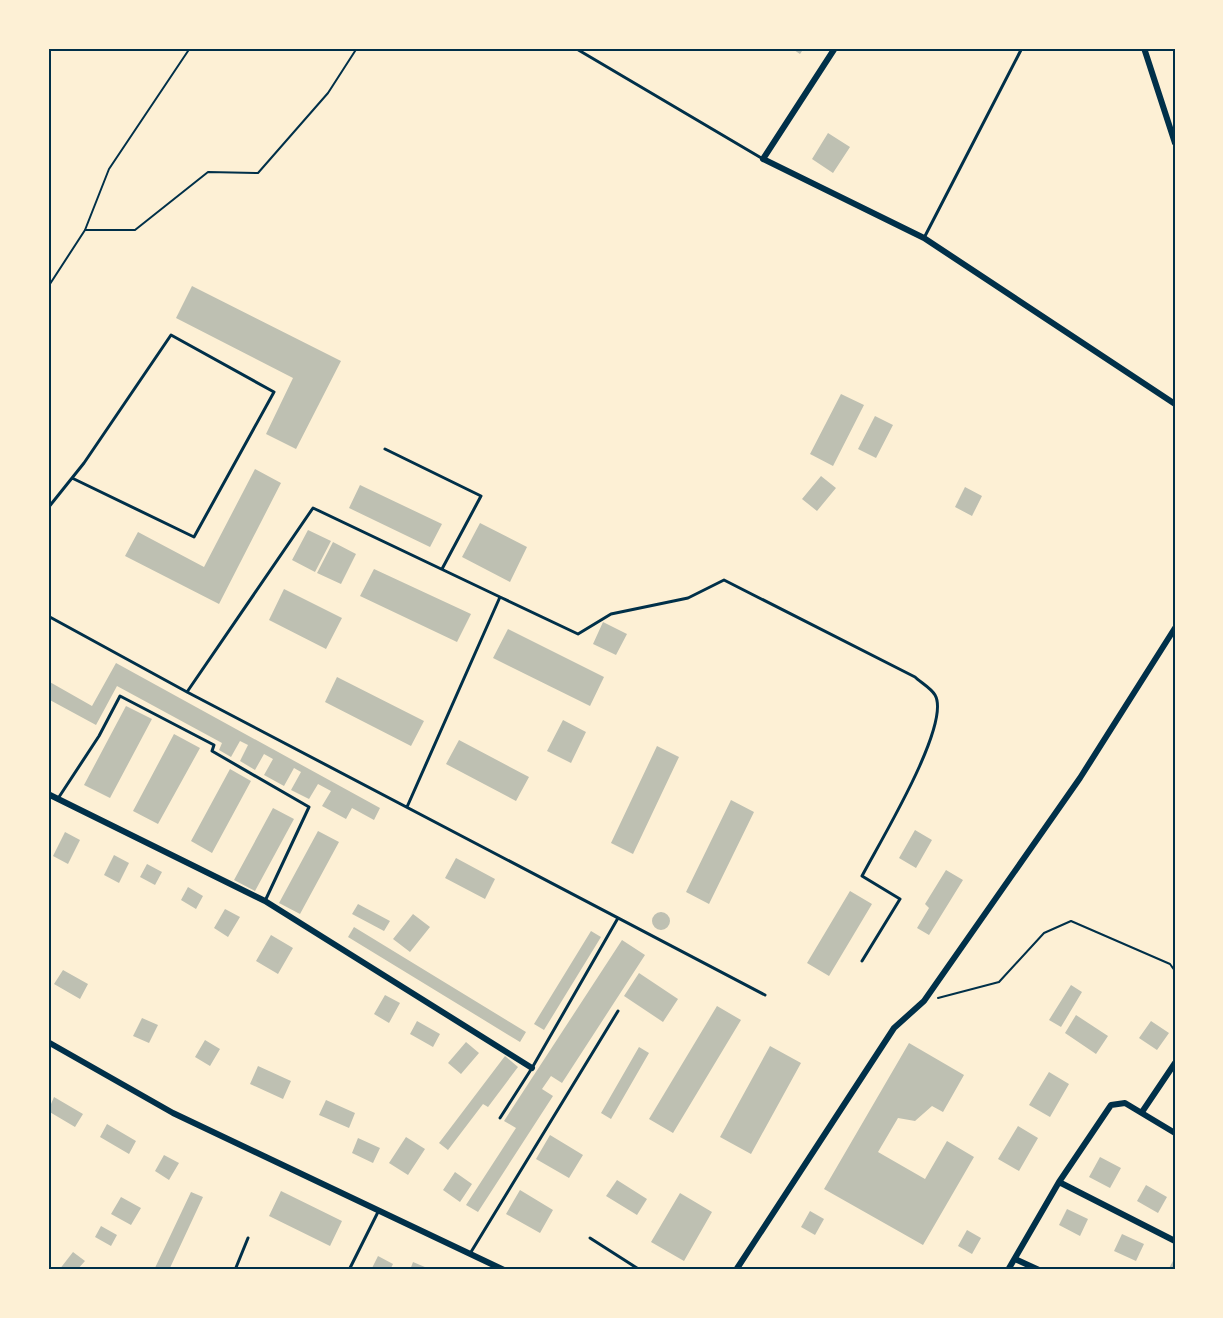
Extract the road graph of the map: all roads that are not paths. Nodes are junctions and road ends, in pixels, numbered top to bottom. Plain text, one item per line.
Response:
1 (575, 48) edge
2 (835, 48) edge
3 (1022, 48) edge
4 (1144, 48) edge
5 (1175, 143) edge
6 (763, 159) junction
7 (924, 238) junction
8 (1175, 404) edge
9 (385, 449) dead end
10 (72, 478) junction
11 (48, 508) edge
12 (442, 569) junction
13 (500, 597) junction
14 (48, 616) edge
15 (1175, 628) edge
16 (187, 692) junction
17 (48, 794) edge
18 (58, 799) junction
19 (407, 807) junction
20 (265, 901) junction
21 (618, 918) junction
22 (862, 961) dead end
23 (765, 995) dead end
24 (618, 1011) dead end
25 (48, 1042) edge
26 (1175, 1063) edge
27 (532, 1068) junction
28 (1142, 1112) junction
29 (500, 1118) dead end
30 (1175, 1133) edge
31 (1059, 1182) junction
32 (379, 1210) junction
33 (248, 1238) dead end
34 (590, 1238) dead end
35 (1175, 1240) edge
36 (470, 1254) junction
37 (1015, 1259) junction
38 (235, 1270) edge
39 (349, 1270) edge
40 (504, 1270) edge
41 (640, 1270) edge
42 (736, 1270) edge
43 (1008, 1270) edge
44 (1039, 1270) edge

1 - 6 lane
2 - 6 street
3 - 7 lane
4 - 5 street
6 - 7 street
7 - 8 street
9 - 12 lane
10 - 10 lane
10 - 11 lane
12 - 13 lane
12 - 16 lane
13 - 19 lane
13 - 22 lane
14 - 16 lane
15 - 42 street
16 - 19 lane
17 - 18 street
18 - 20 street
18 - 20 lane
19 - 21 lane
20 - 27 street
21 - 23 lane
21 - 27 lane
24 - 36 lane
25 - 32 street
26 - 28 street
27 - 29 lane
28 - 30 street
28 - 31 street
31 - 35 street
31 - 37 street
32 - 36 street
32 - 39 lane
33 - 38 lane
34 - 41 lane
36 - 40 street
37 - 43 street
37 - 44 street

